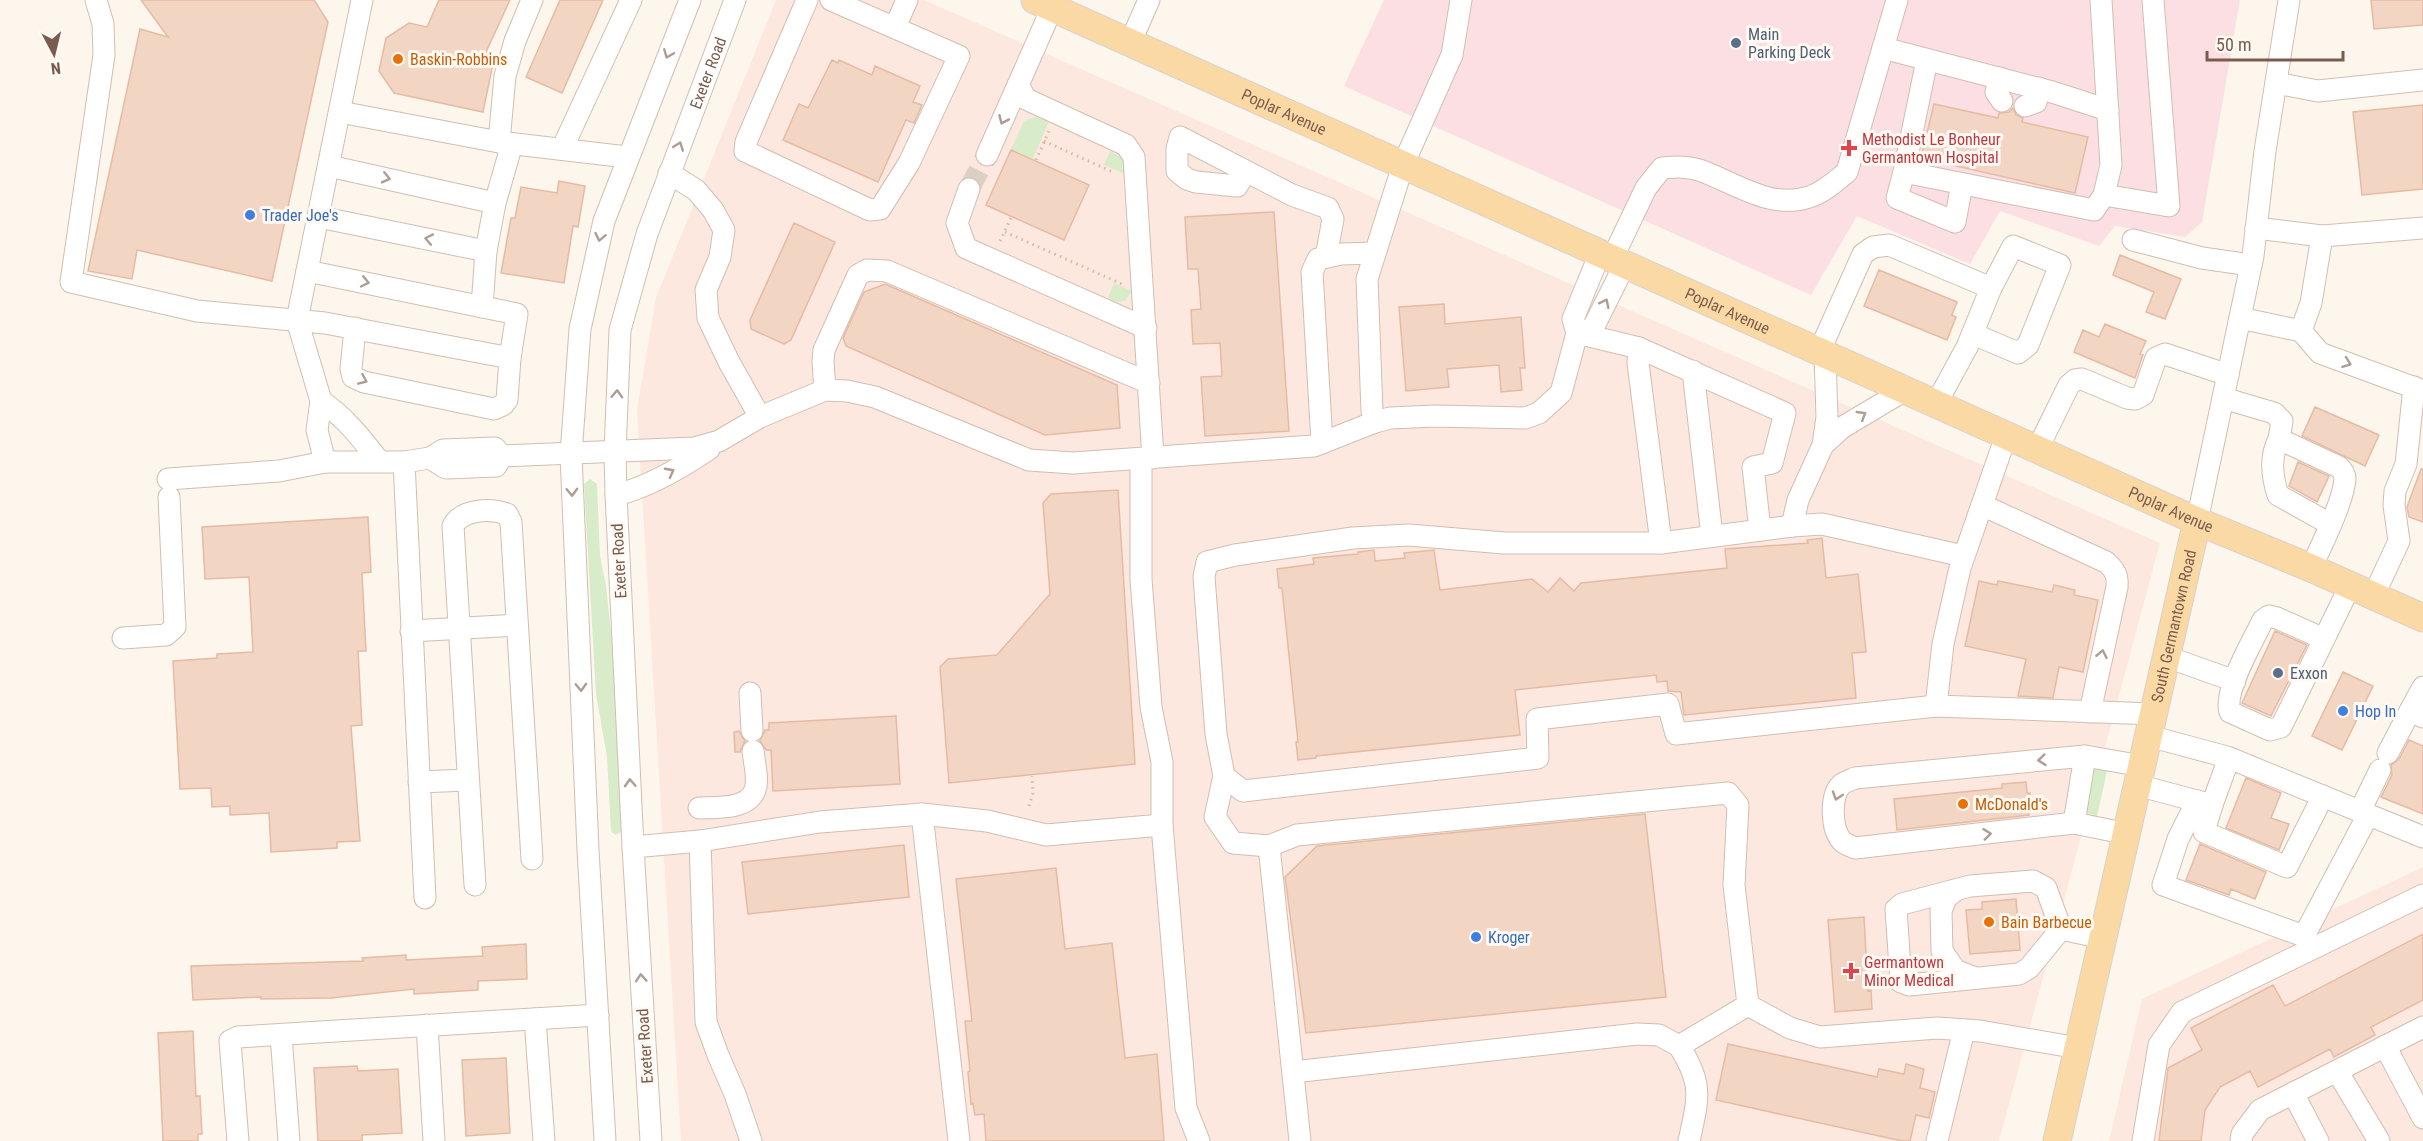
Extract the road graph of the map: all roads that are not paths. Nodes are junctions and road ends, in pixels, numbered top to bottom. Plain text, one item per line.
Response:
1 (96, 0) edge
2 (362, 0) edge
3 (532, 0) edge
4 (631, 0) edge
5 (690, 0) edge
6 (735, 0) edge
7 (807, 0) edge
8 (831, 0) edge
9 (907, 0) edge
10 (1149, 0) edge
11 (1461, 0) edge
12 (1897, 0) edge
13 (2101, 0) edge
14 (2152, 0) edge
15 (2289, 0) edge
16 (1043, 4) edge
17 (895, 27) junction
18 (1130, 43) junction
19 (1883, 48) junction
20 (1927, 60) junction
21 (2000, 78) junction
22 (2423, 80) edge
23 (2276, 83) junction
24 (1018, 85) junction
25 (2039, 88) junction
26 (2002, 101) dead end
27 (2025, 106) dead end
28 (2109, 110) junction
29 (340, 112) junction
30 (505, 143) junction
31 (562, 149) junction
32 (987, 154) tunnel mouth
33 (627, 157) junction
34 (1403, 165) junction
35 (329, 166) junction
36 (1246, 171) dead end
37 (1904, 172) junction
38 (669, 173) junction
39 (1962, 183) junction
40 (969, 189) tunnel mouth
41 (2104, 195) junction
42 (495, 203) junction
43 (319, 217) junction
44 (2256, 228) junction
45 (2423, 228) edge
46 (2322, 237) junction
47 (2133, 240) dead end
48 (486, 250) junction
49 (1375, 253) junction
50 (1326, 257) junction
51 (1612, 259) junction
52 (2251, 265) junction
53 (307, 271) junction
54 (1991, 288) junction
55 (482, 307) junction
56 (2240, 318) junction
57 (297, 320) junction
58 (355, 328) junction
59 (1146, 328) junction
60 (2301, 331) junction
61 (1577, 333) junction
62 (1973, 334) junction
63 (1639, 348) junction
64 (1822, 353) junction
65 (510, 358) junction
66 (1693, 372) junction
67 (2228, 375) junction
68 (1149, 383) junction
69 (2418, 389) edge
70 (825, 390) junction
71 (1905, 390) junction
72 (2223, 398) junction
73 (321, 401) junction
74 (1936, 404) junction
75 (760, 417) junction
76 (1375, 422) junction
77 (2006, 436) junction
78 (2279, 439) junction
79 (719, 441) junction
80 (1322, 443) junction
81 (1823, 445) junction
82 (2037, 450) junction
83 (615, 453) junction
84 (571, 454) junction
85 (1147, 459) junction
86 (379, 461) junction
87 (325, 462) junction
88 (404, 462) junction
89 (616, 495) junction
90 (1982, 505) junction
91 (2197, 521) junction
92 (2330, 524) junction
93 (1792, 526) junction
94 (1760, 530) junction
95 (1712, 536) junction
96 (1661, 543) junction
97 (1963, 556) junction
98 (2311, 568) junction
99 (2362, 592) junction
100 (2423, 618) edge
101 (517, 625) junction
102 (458, 629) junction
103 (411, 631) junction
104 (123, 638) dead end
105 (2324, 639) junction
106 (2167, 657) junction
107 (2235, 681) junction
108 (2423, 687) edge
109 (750, 693) dead end
110 (1936, 706) junction
111 (2090, 712) junction
112 (2416, 714) edge
113 (2151, 725) junction
114 (2085, 756) junction
115 (2229, 758) junction
116 (1224, 776) junction
117 (2140, 776) junction
118 (467, 780) junction
119 (419, 782) junction
120 (2323, 796) junction
121 (2205, 803) junction
122 (699, 808) dead end
123 (2364, 813) junction
124 (922, 814) junction
125 (2074, 823) junction
126 (1162, 825) junction
127 (2128, 834) junction
128 (2423, 837) edge
129 (700, 841) junction
130 (633, 846) junction
131 (1269, 846) junction
132 (532, 859) dead end
133 (475, 885) dead end
134 (1956, 890) junction
135 (2423, 895) edge
136 (425, 898) dead end
137 (2061, 929) junction
138 (2103, 938) junction
139 (1975, 978) junction
140 (1748, 1005) junction
141 (598, 1015) junction
142 (535, 1019) junction
143 (427, 1025) junction
144 (2423, 1027) edge
145 (1964, 1030) junction
146 (280, 1035) junction
147 (1679, 1046) junction
148 (2385, 1046) junction
149 (2078, 1048) junction
150 (2337, 1071) junction
151 (1293, 1072) junction
152 (2293, 1093) junction
153 (2423, 1118) edge
154 (2244, 1138) edge
155 (238, 1141) edge
156 (289, 1141) edge
157 (434, 1141) edge
158 (544, 1141) edge
159 (605, 1141) edge
160 (651, 1141) edge
161 (751, 1141) edge
162 (959, 1141) edge
163 (1199, 1141) edge
164 (1300, 1141) edge
165 (1689, 1141) edge
166 (1937, 1141) edge
167 (2057, 1141) edge
168 (2143, 1141) edge
169 (2318, 1141) edge
170 (2379, 1141) edge

1 - 57 street
2 - 29 street
3 - 30 street
4 - 31 street
5 -> 33 street
38 -> 6 street, Exeter Road
7 - 17 street
8 - 17 street
9 - 17 street
10 - 18 street
11 - 34 street
12 - 19 street
13 - 28 street
14 - 41 street
15 - 23 street, South Germantown Road
16 - 18 main road, Poplar Avenue
16 - 24 street
18 - 34 main road, Poplar Avenue
19 - 20 street
19 - 51 street
20 - 21 street
20 - 37 street
21 - 25 street
21 - 26 street
22 - 23 street
23 - 44 street, South Germantown Road
24 -> 32 street
24 - 59 street
25 - 27 street
25 - 28 street
28 - 41 street
29 - 30 street
29 - 35 street
30 - 31 street
30 - 42 street
31 - 33 street
33 -> 84 street
34 - 49 street
34 - 51 main road, Poplar Avenue
35 -> 42 street
35 - 43 street
36 - 50 street
37 - 39 street
37 - 39 street
38 - 75 street
83 -> 38 street, Exeter Road
39 - 41 street
40 - 59 street
42 - 48 street
48 -> 43 street
43 - 53 street
44 - 46 street
44 - 52 street, South Germantown Road
45 - 46 street
46 - 60 street
47 - 52 street
48 - 55 street
49 - 50 street
49 - 76 street
50 - 80 street
51 - 61 street
51 - 64 main road, Poplar Avenue
52 - 56 street, South Germantown Road
53 -> 55 street
53 - 57 street
54 - 62 street
54 - 62 street
54 - 64 street
55 - 65 street
56 - 60 street
56 - 67 street, South Germantown Road
57 - 58 street
57 - 73 street
58 - 65 street
58 -> 65 street
59 - 68 street
60 -> 69 street
61 - 63 street
61 - 76 street
62 - 74 street
63 - 66 street
63 - 96 street
64 - 71 main road, Poplar Avenue
64 - 81 street
66 - 94 street
66 - 95 street
67 - 72 street, South Germantown Road
67 - 82 street
68 - 70 street
68 - 85 street
69 - 99 street
70 - 75 street
70 - 85 street
71 - 74 main road, Poplar Avenue
81 -> 71 street
72 - 78 street
72 - 91 street, South Germantown Road
73 - 86 street
73 - 87 street
74 - 77 main road, Poplar Avenue
75 - 79 street
76 - 80 street
77 - 82 main road, Poplar Avenue
77 - 90 street
78 - 92 street
78 - 92 street
79 - 83 street
89 -> 79 street
80 - 85 street
81 - 93 street
82 - 91 main road, Poplar Avenue
83 - 84 street
83 - 89 street, Exeter Road
84 - 88 street
84 -> 141 street
85 - 126 street
86 - 87 street
86 - 88 street
87 - 104 street
88 - 103 street
130 -> 89 street, Exeter Road
90 - 97 street
111 -> 90 street
91 - 98 main road, Poplar Avenue
91 - 106 main road, South Germantown Road
92 - 98 street
93 - 94 street
93 - 97 street
94 - 95 street
95 - 96 street
96 - 116 street
97 - 110 street
98 - 99 main road, Poplar Avenue
99 - 100 main road, Poplar Avenue
99 - 105 street
101 - 102 street
101 - 102 street
101 - 132 street
102 - 103 street
102 - 118 street
103 - 119 street
105 - 107 street
105 - 107 street
106 - 107 street
106 - 113 main road, South Germantown Road
108 - 112 street
109 - 122 street
110 - 111 street
110 - 116 street
111 - 113 street
112 - 123 street
113 - 115 street
113 - 117 main road, South Germantown Road
114 - 117 street
114 - 125 street
114 -> 125 street
115 - 120 street
115 - 121 street
116 - 131 street
117 - 121 street
117 - 127 main road, South Germantown Road
118 - 119 street
118 - 133 street
119 - 136 street
120 - 121 street
120 - 123 street
121 - 123 street
123 - 128 street
124 - 126 street
124 - 129 street
124 - 162 street
125 - 127 street
126 - 163 street
127 - 138 main road, South Germantown Road
129 - 130 street
129 - 161 street
160 -> 130 street, Exeter Road
131 - 140 street
131 - 151 street
134 - 137 street
134 - 139 street
134 - 139 street
135 - 168 street
137 - 138 street
137 - 139 street
138 - 149 main road, South Germantown Road
140 - 145 street
140 - 147 street
141 - 142 street
141 - 159 street
142 - 143 street
142 - 158 street
143 - 146 street
143 - 157 street
144 - 148 street
145 - 149 street
145 - 166 street
146 - 155 street
146 - 156 street
147 - 151 street
147 - 165 street
148 - 150 street
148 - 153 street
149 - 167 main road, South Germantown Road
150 - 152 street
150 - 170 street
151 - 164 street
152 - 154 street
152 - 169 street

